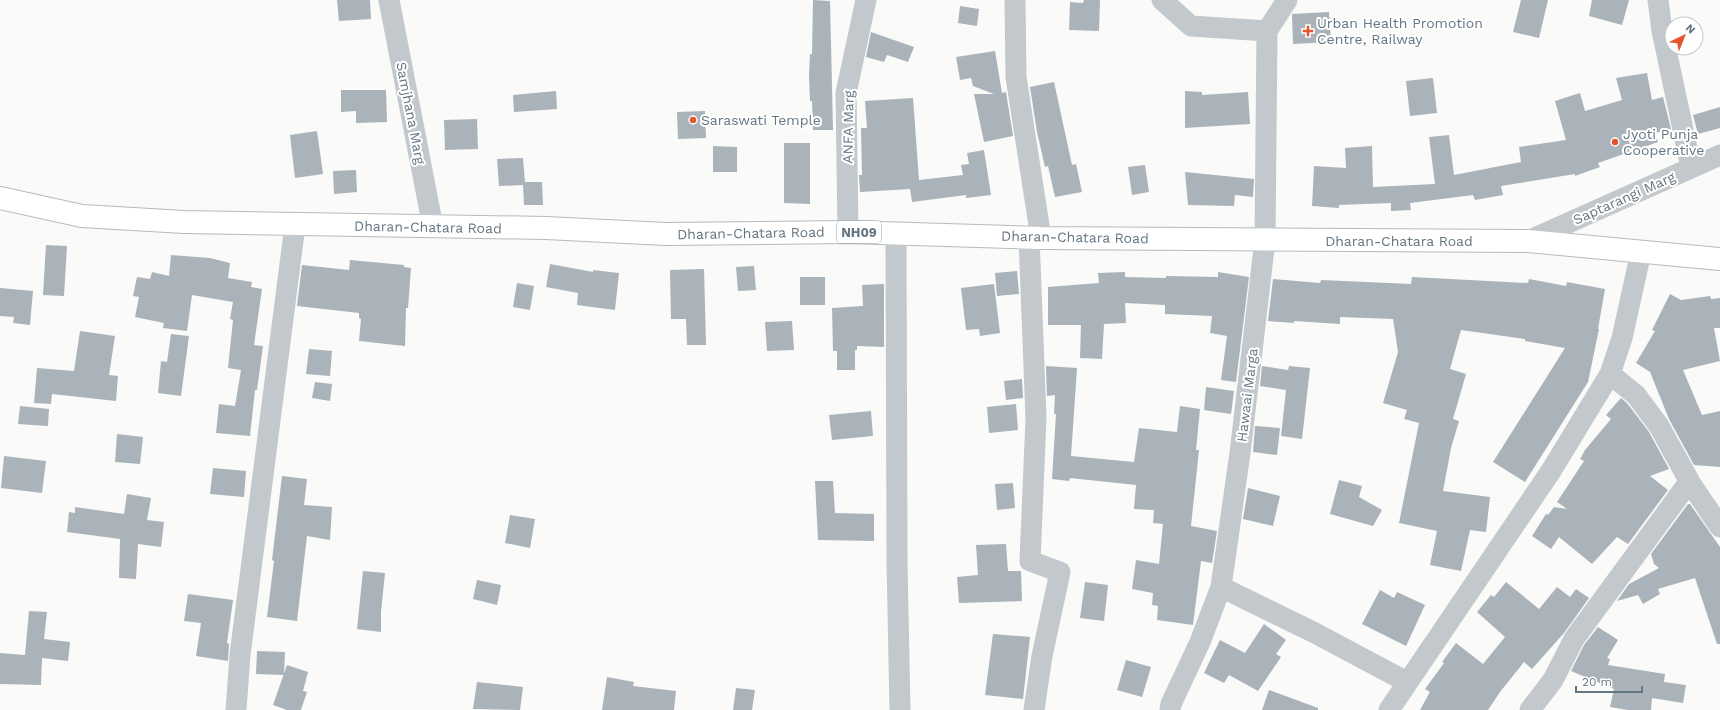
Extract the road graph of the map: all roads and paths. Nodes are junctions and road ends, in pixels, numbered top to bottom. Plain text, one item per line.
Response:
1 (389, 0) edge
2 (866, 0) edge
3 (1016, 0) edge
4 (1162, 0) edge
5 (1287, 0) edge
6 (1658, 0) edge
7 (1266, 31) junction
8 (1720, 155) edge
9 (1691, 167) junction
10 (0, 198) edge
11 (295, 225) junction
12 (433, 227) junction
13 (848, 232) junction
14 (896, 234) junction
15 (1035, 237) junction
16 (1265, 240) junction
17 (1528, 241) junction
18 (1641, 252) junction
19 (1720, 259) edge
20 (1610, 374) junction
21 (1689, 482) junction
22 (1720, 527) edge
23 (1221, 587) junction
24 (1407, 682) junction
25 (236, 710) edge
26 (900, 710) edge
27 (1034, 710) edge
28 (1170, 710) edge
29 (1389, 710) edge
30 (1530, 710) edge

1 - 12 street, Samjhana Marg
2 - 13 street, ANFA Marg
3 - 15 street
4 - 7 street
5 - 7 street
6 - 9 street
7 - 16 street, Hawaai Marga
8 - 9 street, Saptarangi Marg
9 - 17 street, Saptarangi Marg
10 - 11 main road, Dharan-Chatara Road / NH09
11 - 12 main road, Dharan-Chatara Road / NH09
11 - 25 street
12 - 13 main road, Dharan-Chatara Road / NH09
13 - 14 main road, Dharan-Chatara Road / NH09
14 - 15 main road, Dharan-Chatara Road / NH09
14 - 26 street
15 - 16 main road, Dharan-Chatara Road / NH09
15 - 27 street
16 - 17 main road, Dharan-Chatara Road / NH09
16 - 23 street, Hawaai Marga
17 - 18 main road, Dharan-Chatara Road / NH09
18 - 19 main road, Dharan-Chatara Road / NH09
18 - 20 street
20 - 21 street
20 - 24 street
21 - 22 street
21 - 30 street
23 - 24 street
23 - 28 street, Hawaai Marga
24 - 29 street

